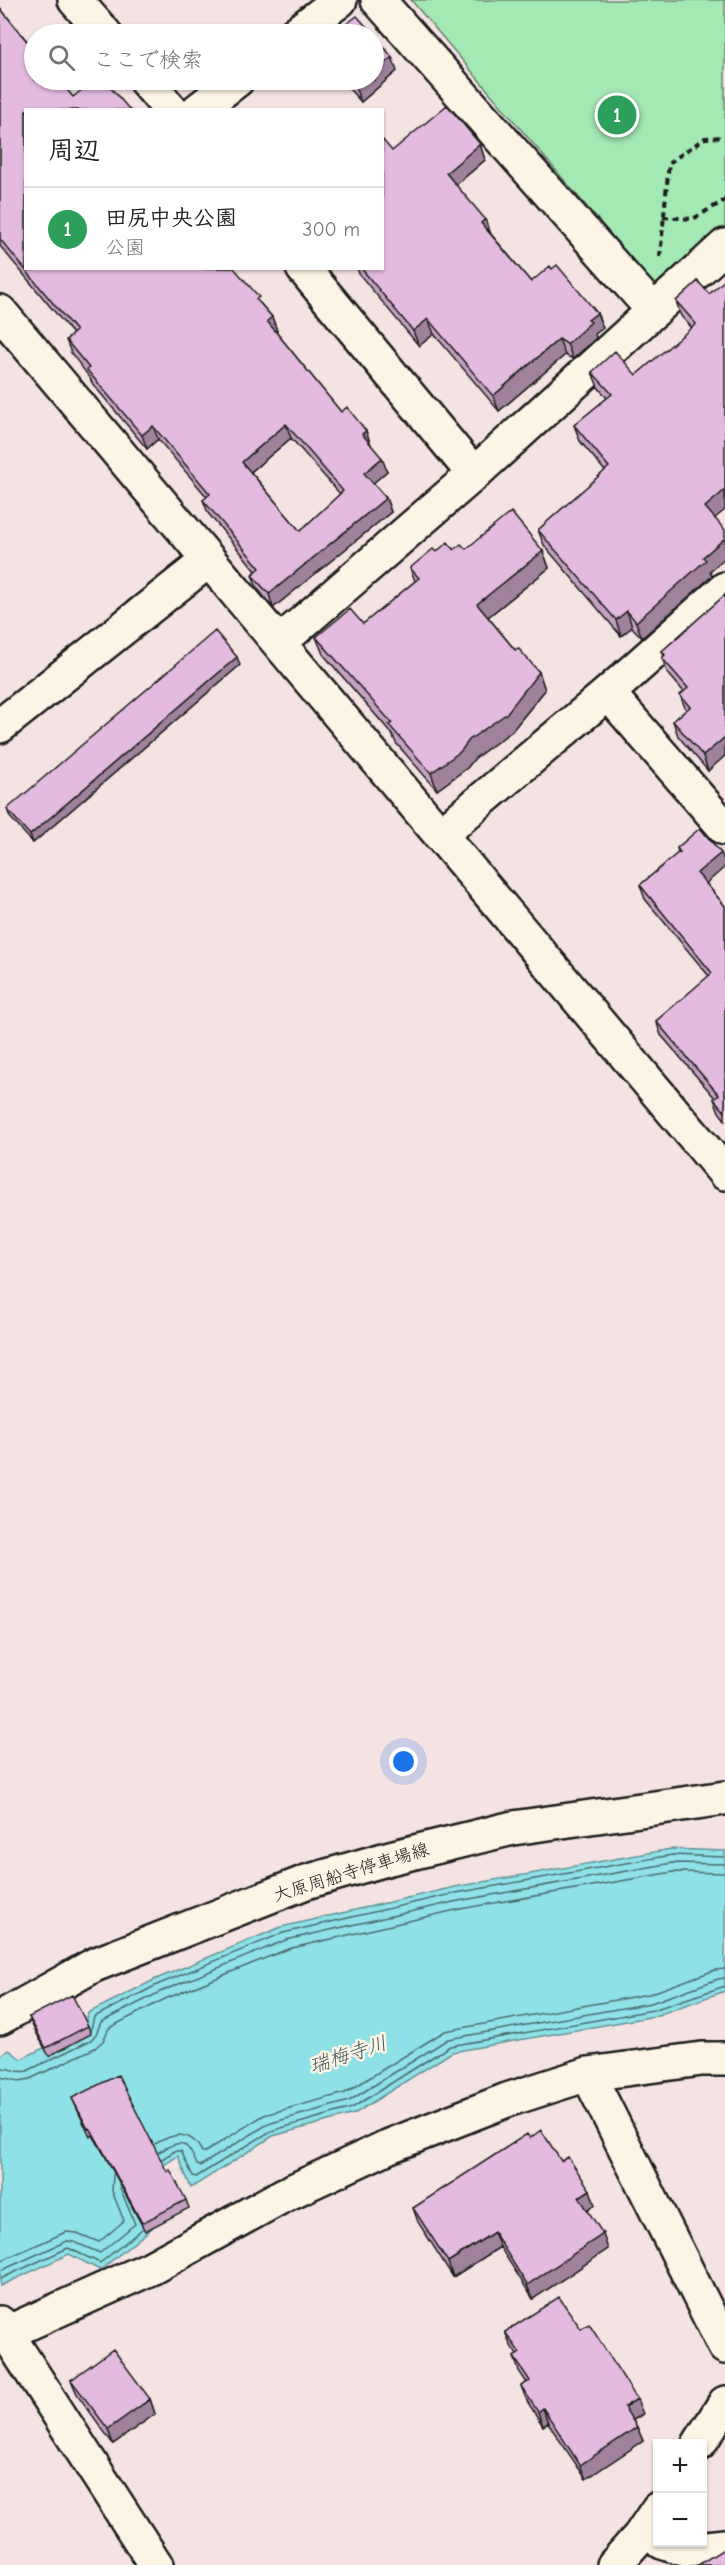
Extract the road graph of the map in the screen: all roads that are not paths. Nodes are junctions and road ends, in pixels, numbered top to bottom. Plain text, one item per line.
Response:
1 (75, 0) edge
2 (340, 0) edge
3 (378, 0) edge
4 (96, 24) edge
5 (308, 24) edge
6 (154, 90) edge
7 (224, 90) edge
8 (169, 108) edge
9 (201, 108) edge
10 (725, 246) edge
11 (305, 270) edge
12 (654, 311) junction
13 (0, 312) edge
14 (474, 474) junction
15 (209, 560) junction
16 (725, 589) edge
17 (279, 643) junction
18 (608, 693) junction
19 (0, 726) edge
20 (725, 828) edge
21 (440, 835) junction
22 (725, 1173) edge
23 (725, 1798) edge
24 (0, 2018) edge
25 (725, 2059) edge
26 (588, 2074) junction
27 (2, 2331) edge
28 (725, 2347) edge
29 (725, 2403) edge
30 (702, 2439) edge
31 (653, 2540) edge
32 (725, 2546) edge
33 (677, 2547) edge
34 (156, 2565) edge
35 (614, 2565) edge

1 - 4 street
2 - 5 street
3 - 12 street
6 - 8 street
7 - 9 street
10 - 12 street
11 - 14 street
12 - 14 street
13 - 15 street
14 - 17 street
15 - 17 street
15 - 19 street
16 - 18 street
17 - 21 street
18 - 20 street
18 - 21 street
21 - 22 street
23 - 24 street, 大原周船寺停車場線
25 - 26 street
26 - 27 street
26 - 28 street
27 - 34 street
29 - 30 street
31 - 35 street
32 - 33 street

